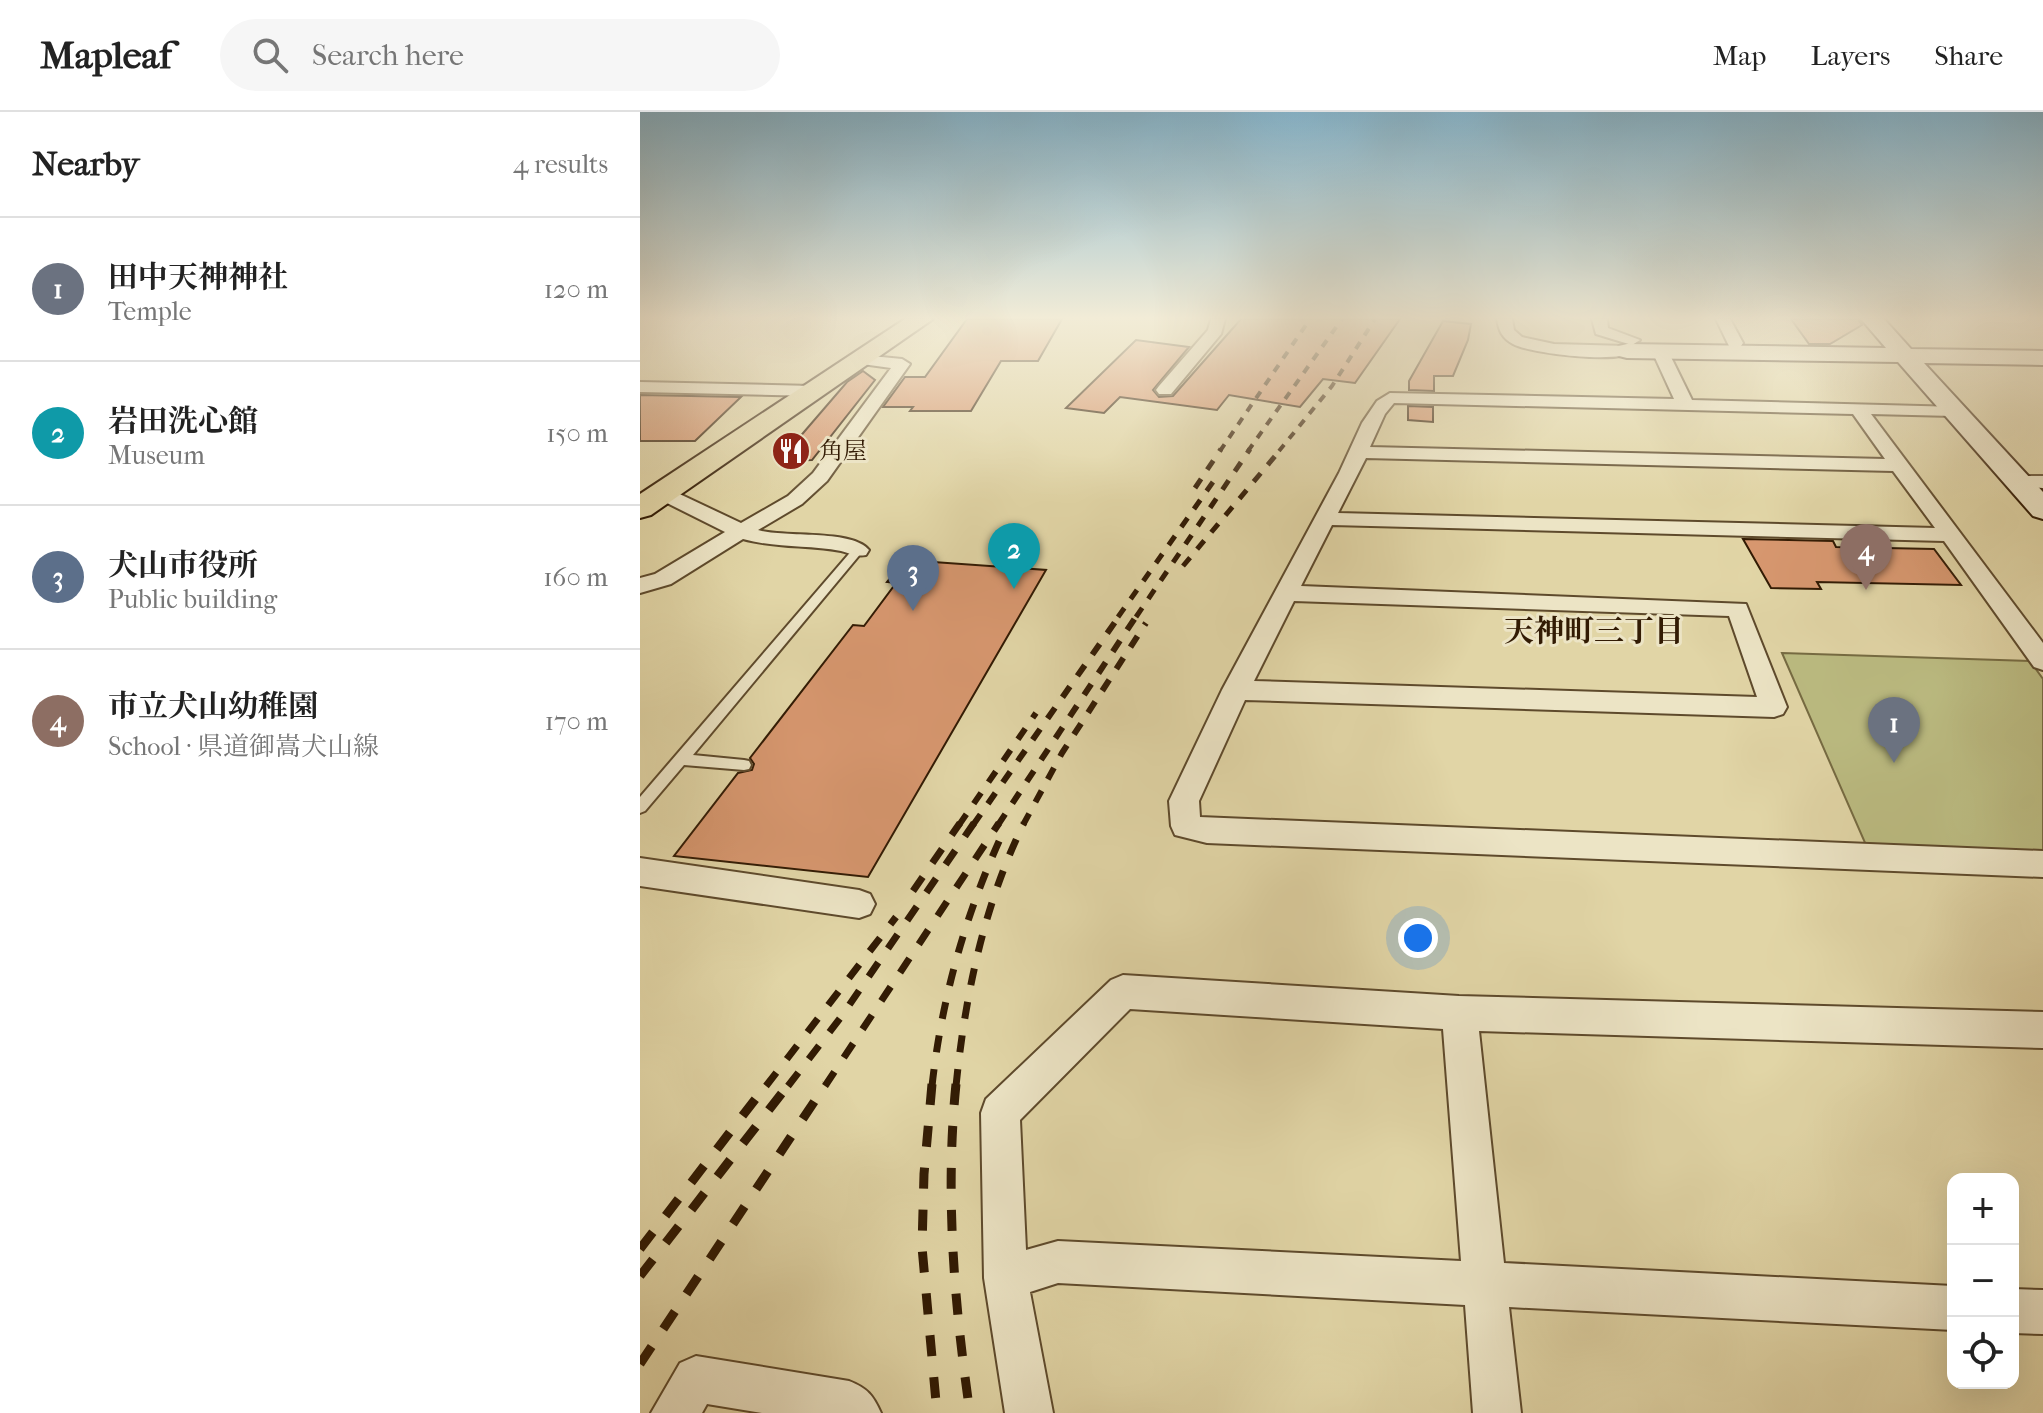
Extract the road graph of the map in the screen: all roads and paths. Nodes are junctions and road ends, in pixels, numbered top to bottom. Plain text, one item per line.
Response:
1 (830, 380) edge
2 (891, 380) edge
3 (1174, 380) edge
4 (1674, 380) edge
5 (1926, 380) edge
6 (640, 387) edge
7 (1165, 390) dead end
8 (813, 391) junction
9 (1685, 404) junction
10 (1858, 409) junction
11 (1953, 411) junction
12 (1360, 452) junction
13 (1899, 465) junction
14 (2031, 482) edge
15 (651, 500) edge
16 (2043, 510) edge
17 (1324, 519) junction
18 (740, 532) junction
19 (1950, 535) junction
20 (858, 550) joint
21 (640, 586) edge
22 (1287, 593) junction
23 (2043, 661) edge
24 (1235, 690) junction
25 (683, 759) junction
26 (744, 765) dead end
27 (640, 807) edge
28 (2043, 864) edge
29 (640, 872) edge
30 (859, 904) dead end
31 (1459, 1013) junction
32 (2043, 1030) edge
33 (1006, 1278) junction
34 (1483, 1285) junction
35 (1947, 1308) edge
36 (2019, 1311) edge
37 (2043, 1312) edge
38 (675, 1413) edge
39 (857, 1413) edge
40 (1029, 1413) edge
41 (1497, 1413) edge

1 - 8 main road
2 - 18 street
3 - 7 street
4 - 9 street
5 - 11 street
6 - 8 street
8 - 15 main road
9 - 10 street
9 - 12 street
10 - 11 street
10 - 13 street
11 - 14 street
12 - 13 street
12 - 17 street
13 - 19 street
14 - 16 street
15 - 18 street
17 - 19 street
17 - 22 street
18 - 20 street
18 - 21 street
19 - 23 street
20 - 25 lane
22 - 24 street
22 - 24 street
24 - 28 street
25 - 26 lane
25 - 27 lane
29 - 30 street
31 - 32 street
31 - 33 street
31 - 34 street
33 - 34 street
33 - 40 street
34 - 35 street
34 - 41 street
36 - 37 street
38 - 39 street

